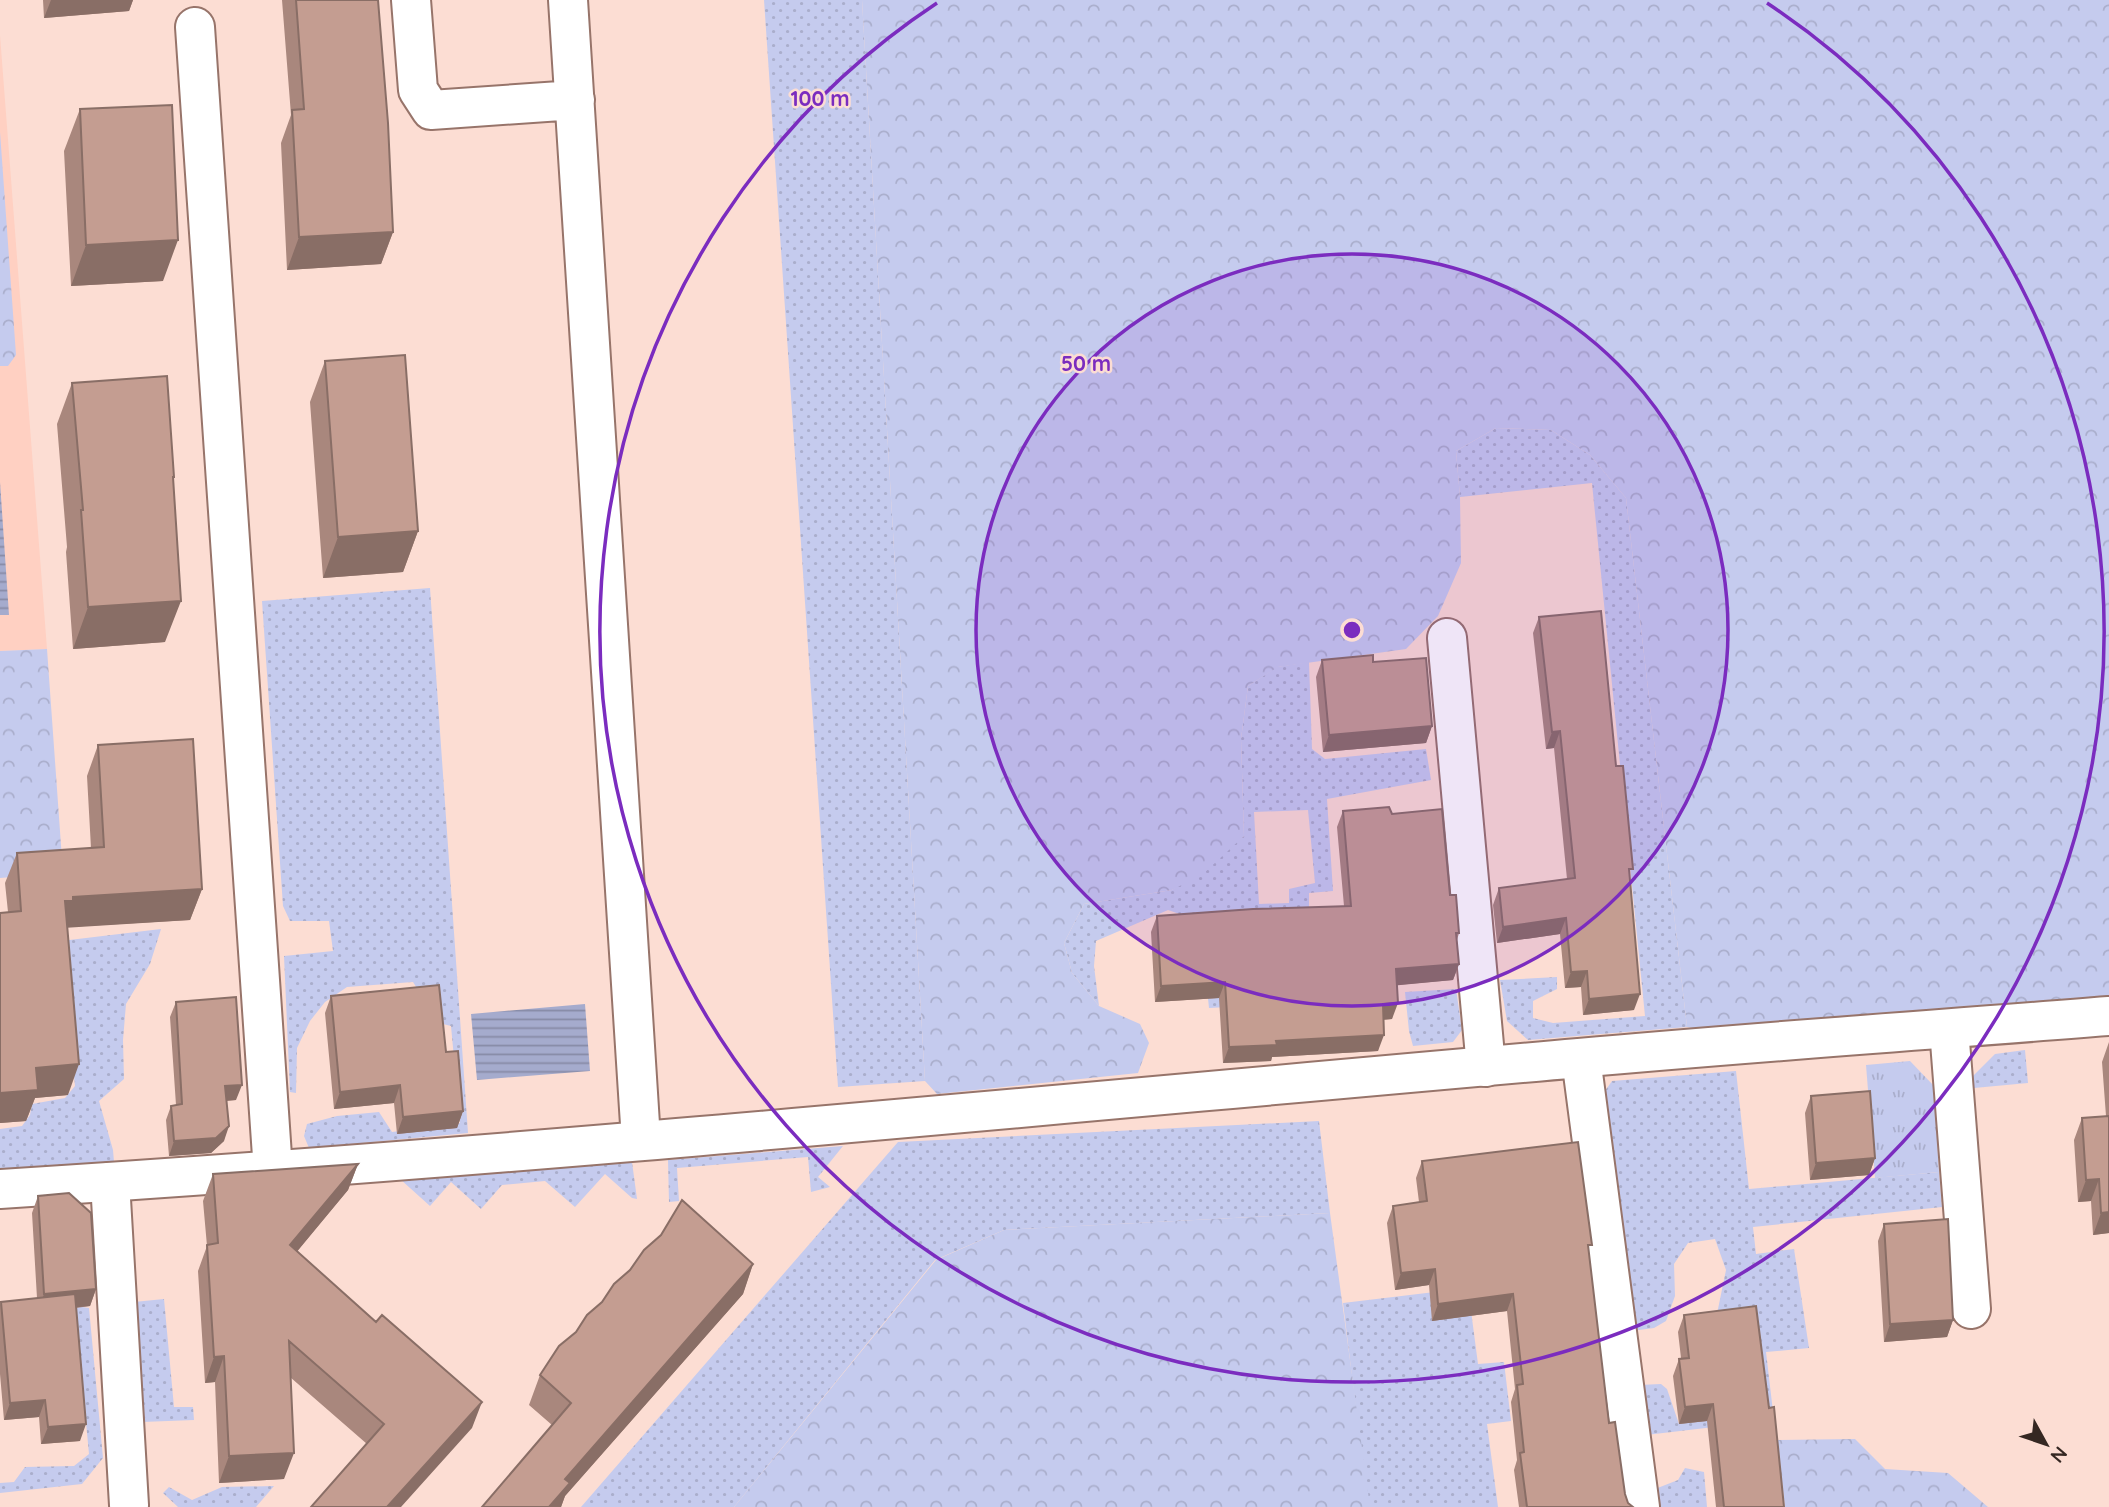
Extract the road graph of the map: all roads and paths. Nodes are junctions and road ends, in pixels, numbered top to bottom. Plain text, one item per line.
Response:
1 (411, 0) edge
2 (568, 0) edge
3 (195, 27) dead end
4 (575, 100) junction
5 (1447, 638) dead end
6 (2109, 1016) edge
7 (1949, 1029) junction
8 (1581, 1058) junction
9 (1486, 1066) junction
10 (641, 1140) junction
11 (273, 1171) junction
12 (110, 1182) junction
13 (0, 1189) edge
14 (1971, 1309) dead end
15 (128, 1506) edge
16 (1640, 1507) edge

1 - 4 street
2 - 4 street
3 - 11 street
4 - 10 street
5 - 9 street
6 - 7 street
7 - 8 street
7 - 14 street
8 - 9 street
8 - 16 street
9 - 10 street
10 - 11 street
11 - 12 street
12 - 13 street
12 - 15 street

